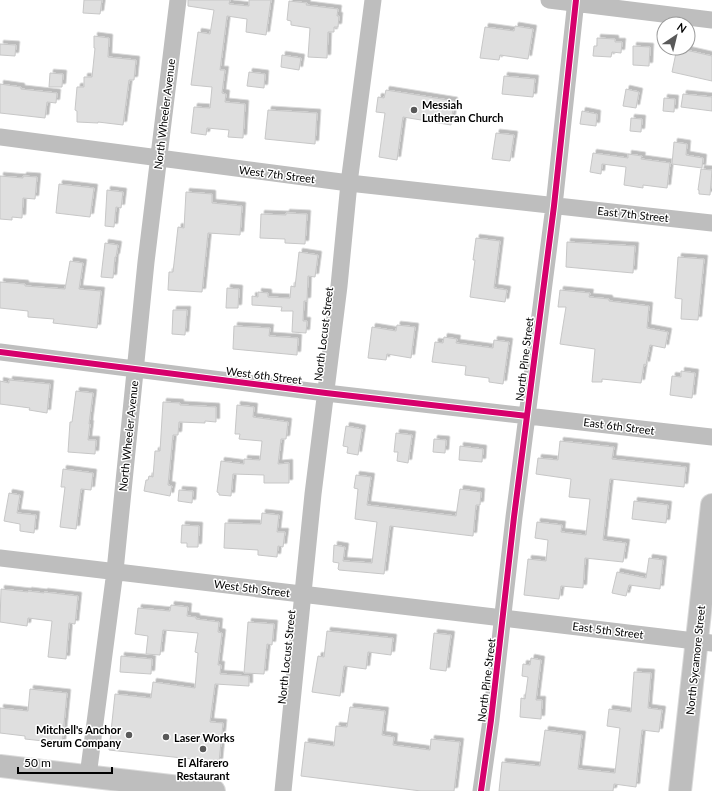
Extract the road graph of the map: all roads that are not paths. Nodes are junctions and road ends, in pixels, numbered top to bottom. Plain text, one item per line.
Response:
1 (178, 0) edge
2 (373, 0) edge
3 (548, 0) edge
4 (576, 2) edge
5 (712, 20) edge
6 (0, 137) edge
7 (158, 158) junction
8 (350, 183) junction
9 (554, 206) junction
10 (712, 223) edge
11 (0, 352) edge
12 (135, 369) junction
13 (326, 393) junction
14 (527, 416) junction
15 (712, 437) edge
16 (712, 505) edge
17 (0, 558) edge
18 (115, 571) junction
19 (303, 594) junction
20 (504, 618) junction
21 (704, 642) edge
22 (0, 766) edge
23 (88, 776) junction
24 (214, 791) edge
25 (283, 791) edge
26 (481, 791) edge
27 (680, 791) edge

1 - 7 street, North Wheeler Avenue
2 - 8 street, North Locust Street
3 - 4 street
4 - 5 street
4 - 9 street, North Pine Street
6 - 7 street, West 7th Street
7 - 8 street, West 7th Street
7 - 12 street, North Wheeler Avenue
8 - 9 street, West 7th Street
8 - 13 street, North Locust Street
9 - 10 street, East 7th Street
9 - 14 street, North Pine Street
11 - 12 street, West 6th Street
12 - 13 street, West 6th Street
12 - 18 street, North Wheeler Avenue
13 - 14 street, West 6th Street
13 - 19 street, North Locust Street
14 - 15 street, East 6th Street
14 - 20 street, North Pine Street
16 - 21 main road, North Sycamore Street
17 - 18 street, West 5th Street
18 - 19 street, West 5th Street
18 - 23 street, North Wheeler Avenue
19 - 20 street, West 5th Street
19 - 25 street, North Locust Street
20 - 21 street, East 5th Street
20 - 26 street, North Pine Street
21 - 27 main road, North Sycamore Street
22 - 23 main road
23 - 24 main road

